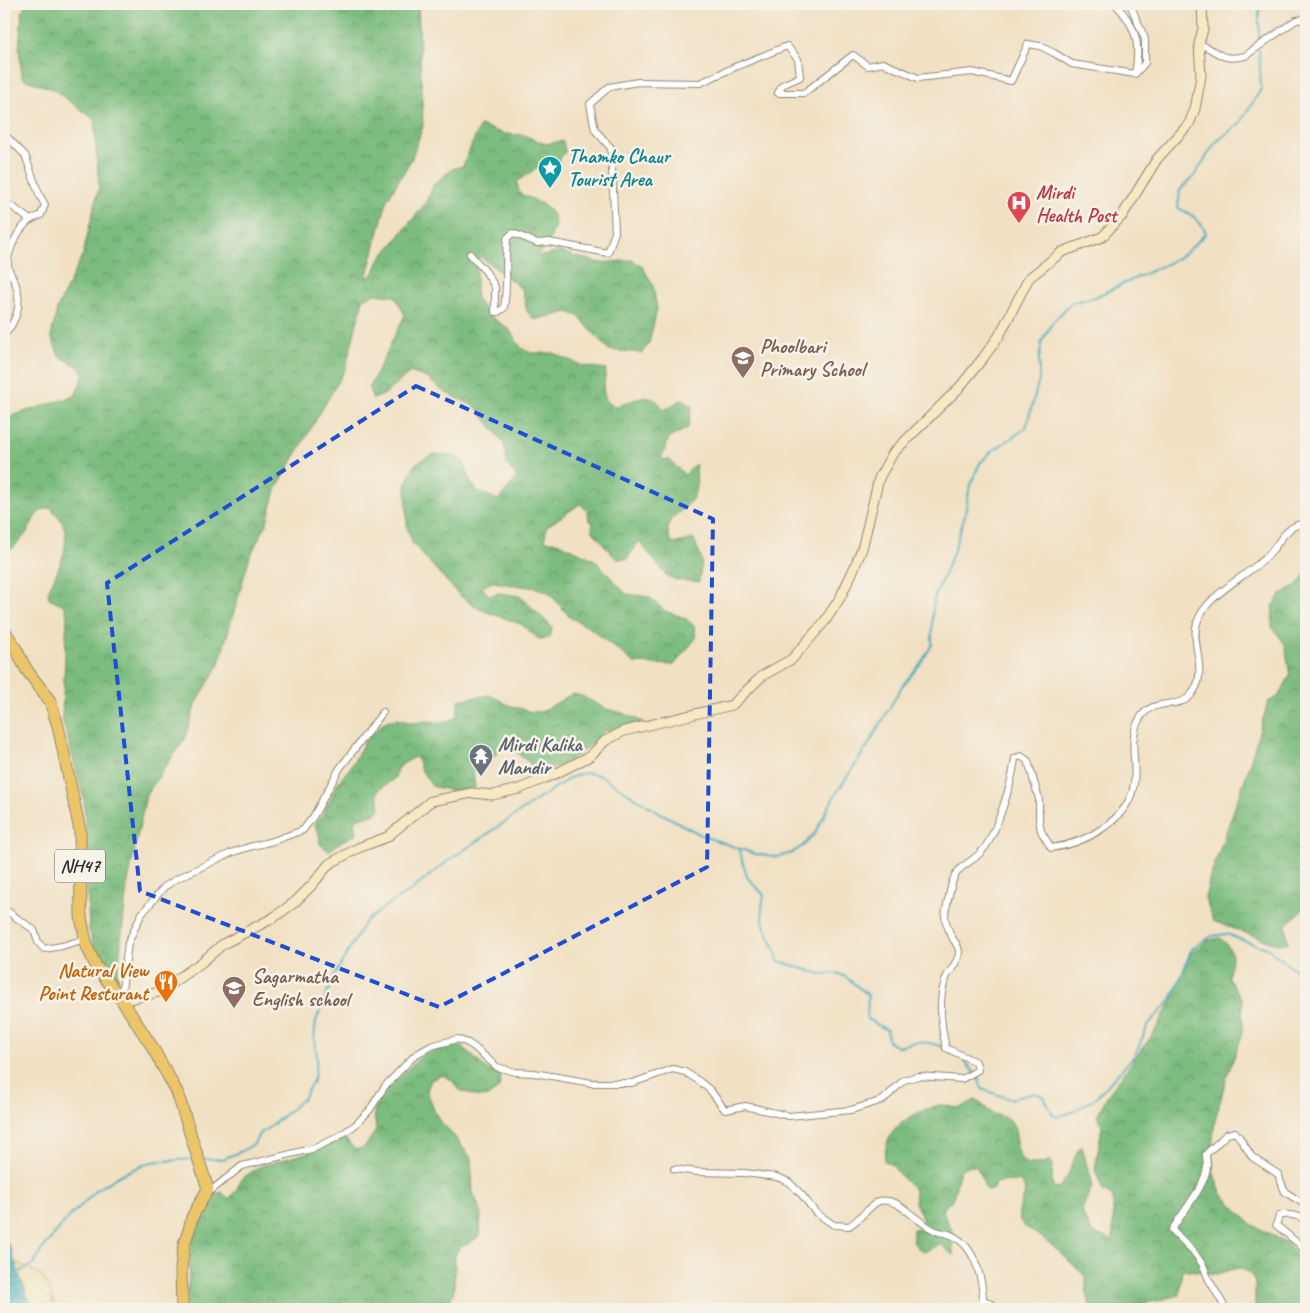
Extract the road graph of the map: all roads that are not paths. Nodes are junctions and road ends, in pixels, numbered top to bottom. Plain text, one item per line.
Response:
1 (1115, 4) edge
2 (1130, 4) edge
3 (1202, 4) edge
4 (1306, 19) edge
5 (1199, 44) junction
6 (1135, 74) junction
7 (4, 134) edge
8 (4, 204) edge
9 (30, 220) junction
10 (470, 254) dead end
11 (4, 335) edge
12 (1306, 524) edge
13 (4, 630) edge
14 (383, 712) dead end
15 (4, 909) edge
16 (85, 939) junction
17 (122, 1000) junction
18 (674, 1169) dead end
19 (207, 1192) junction
20 (1306, 1204) edge
21 (1306, 1219) edge
22 (1306, 1254) edge
23 (983, 1299) junction
24 (182, 1309) edge
25 (983, 1309) edge
26 (999, 1309) edge
27 (1226, 1309) edge

1 - 6 street
2 - 6 street
3 - 5 street
4 - 5 street
5 - 17 street
6 - 10 street
7 - 9 street
8 - 9 street
9 - 11 street
12 - 19 street
13 - 16 highway, NH47
14 - 17 street
15 - 16 street
16 - 17 highway, NH47
17 - 19 highway, NH47
18 - 23 street
19 - 24 highway
20 - 27 street
21 - 22 street
23 - 25 street
23 - 26 street

